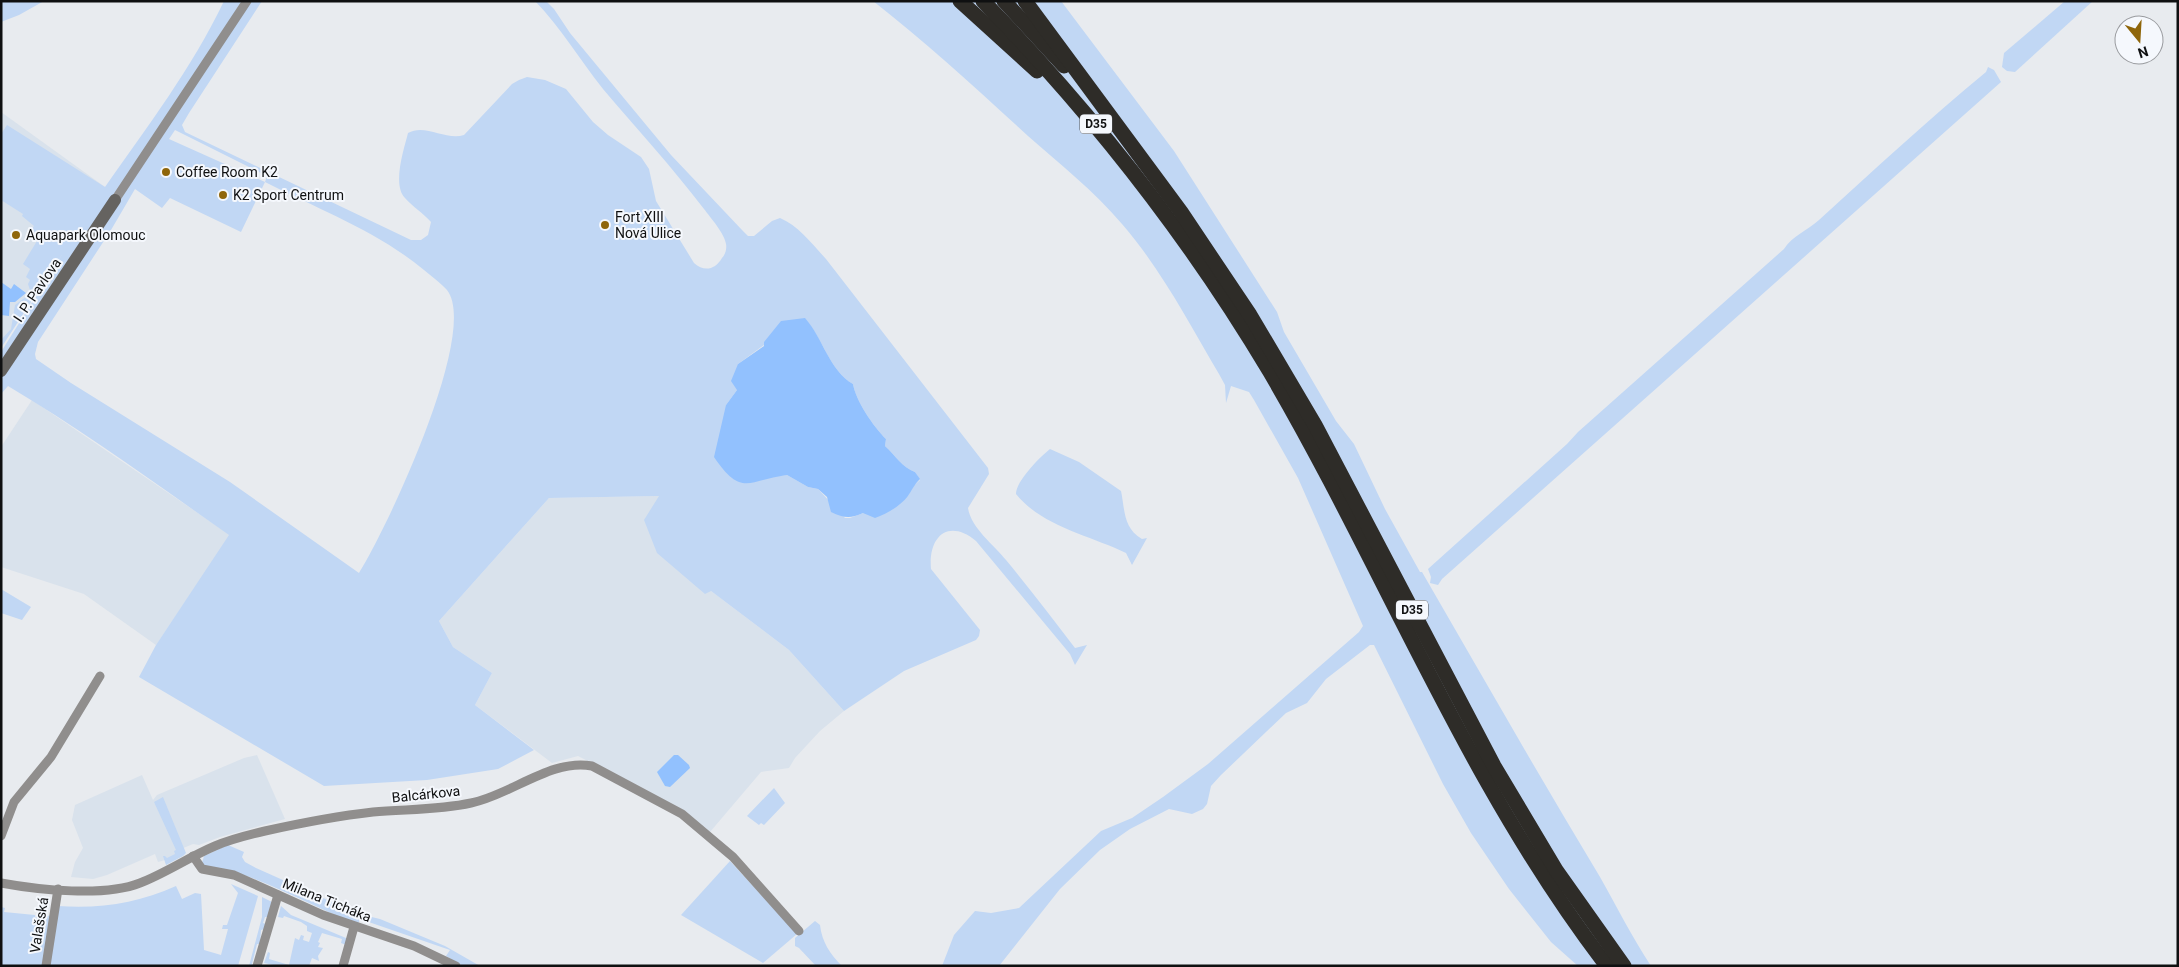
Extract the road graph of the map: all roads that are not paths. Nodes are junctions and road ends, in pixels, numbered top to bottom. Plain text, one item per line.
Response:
1 (247, 1) edge
2 (960, 1) edge
3 (983, 1) edge
4 (1004, 1) edge
5 (1025, 1) edge
6 (1098, 127) junction
7 (1120, 131) junction
8 (115, 200) joint
9 (1, 371) edge
10 (100, 676) dead end
11 (1, 836) edge
12 (193, 856) junction
13 (1, 884) edge
14 (58, 889) junction
15 (278, 895) junction
16 (354, 927) junction
17 (799, 931) dead end
18 (46, 966) edge
19 (257, 966) edge
20 (343, 966) edge
21 (456, 966) edge
22 (1607, 966) edge
23 (1624, 966) edge

1 - 8 street
2 - 6 highway
3 - 6 highway, D35
4 - 7 highway, D35
5 - 7 highway
6 - 22 highway, D35
7 - 23 highway, D35
8 - 9 street, I. P. Pavlova
10 - 11 street
12 - 14 street, Balcárkova
12 - 15 street, Milana Ticháka
12 - 17 street, Balcárkova
13 - 14 street, Balcárkova
14 - 18 street, Valašská
15 - 16 street, Milana Ticháka
15 - 19 street
16 - 20 street
16 - 21 street, Milana Ticháka

